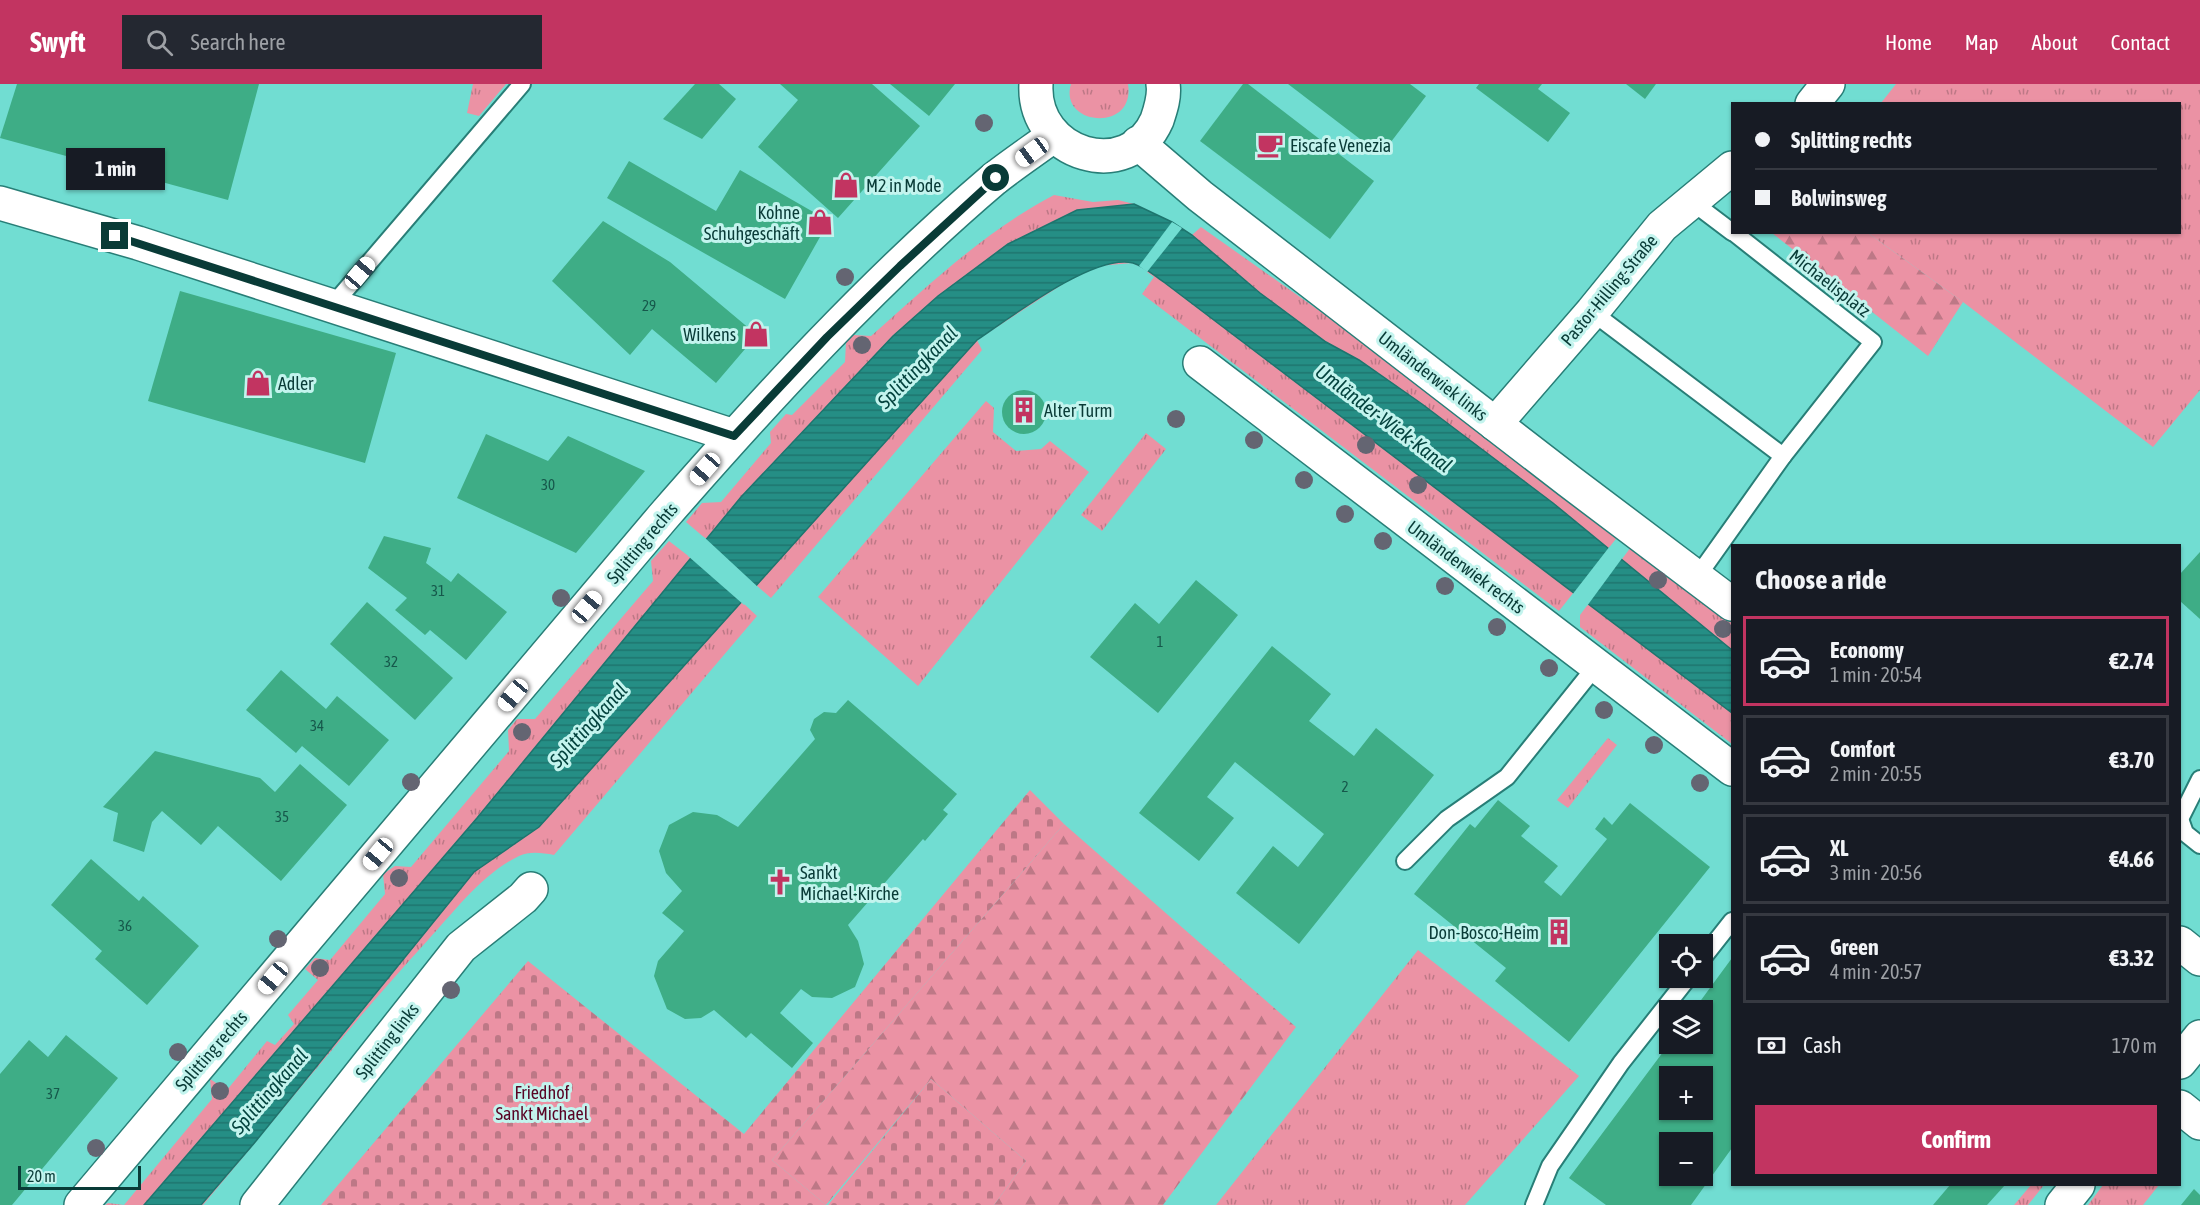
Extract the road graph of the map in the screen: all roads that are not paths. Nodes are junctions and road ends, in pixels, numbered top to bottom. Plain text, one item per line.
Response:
1 (522, 84) edge
2 (1036, 84) edge
3 (1163, 84) edge
4 (1828, 84) edge
5 (1814, 102) edge
6 (1053, 136) junction
7 (1138, 143) junction
8 (1731, 169) edge
9 (1691, 201) junction
10 (0, 203) edge
11 (1731, 231) edge
12 (1736, 234) edge
13 (332, 306) junction
14 (1592, 312) junction
15 (1200, 363) dead end
16 (1495, 424) junction
17 (734, 436) junction
18 (1783, 456) junction
19 (1697, 577) junction
20 (1731, 603) edge
21 (1596, 666) junction
22 (1731, 768) edge
23 (2200, 779) edge
24 (2181, 820) edge
25 (2181, 824) edge
26 (2200, 845) edge
27 (1405, 861) dead end
28 (531, 889) dead end
29 (1731, 922) edge
30 (1713, 945) edge
31 (2181, 945) edge
32 (2200, 959) edge
33 (1680, 988) edge
34 (2200, 1037) edge
35 (2181, 1061) edge
36 (2181, 1108) edge
37 (2200, 1123) edge
38 (2077, 1186) edge
39 (81, 1205) edge
40 (257, 1205) edge
41 (1534, 1205) edge
42 (2062, 1205) edge

1 - 13 lane
2 - 6 street
3 - 7 street
4 - 5 street
6 - 7 street
6 - 17 street, Splitting rechts
7 - 16 street, Umländerwiek links
8 - 9 street, Pastor-Hilling-Straße
9 - 11 lane, Michaelisplatz
9 - 14 street, Pastor-Hilling-Straße
10 - 13 street
12 - 18 lane, Michaelisplatz
13 - 17 street
14 - 16 street, Pastor-Hilling-Straße
14 - 18 lane
15 - 21 street, Umländerwiek rechts
16 - 19 street, Umländerwiek links
17 - 39 street, Splitting rechts
18 - 19 lane, Michaelisplatz
19 - 20 street, Umländerwiek links
21 - 22 street, Umländerwiek rechts
21 - 27 lane
23 - 24 lane
25 - 26 lane
28 - 40 street, Splitting links
29 - 30 lane
31 - 32 street
33 - 41 lane
34 - 35 street
36 - 37 street
38 - 42 street

